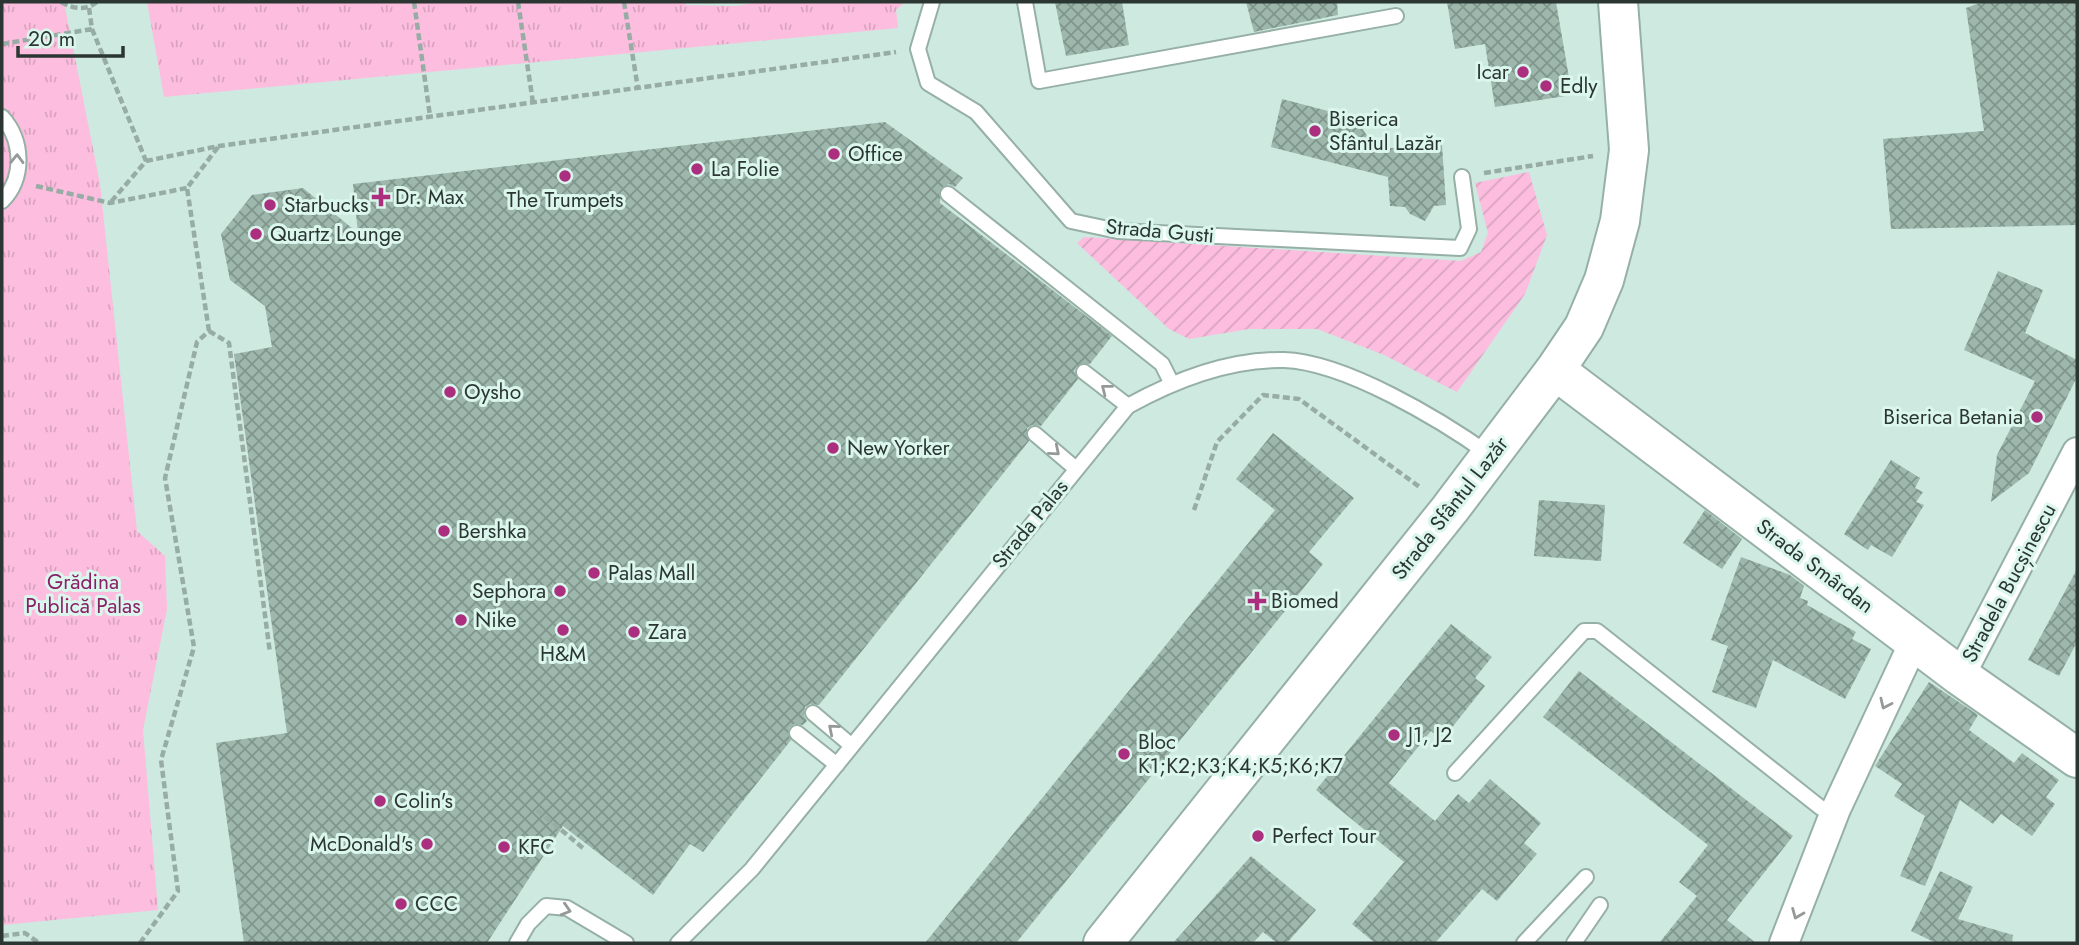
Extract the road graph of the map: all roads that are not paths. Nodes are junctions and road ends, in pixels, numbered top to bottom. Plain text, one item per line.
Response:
1 (932, 2) edge
2 (1025, 2) edge
3 (1618, 2) edge
4 (1396, 16) dead end
5 (2, 117) edge
6 (1462, 177) road end
7 (948, 194) dead end
8 (2, 201) edge
9 (1555, 370) junction
10 (1084, 372) dead end
11 (1171, 382) junction
12 (1128, 406) junction
13 (1035, 434) dead end
14 (2077, 452) edge
15 (1491, 456) junction
16 (1075, 468) junction
17 (1917, 644) junction
18 (1960, 676) junction
19 (813, 713) dead end
20 (797, 733) dead end
21 (852, 746) junction
22 (2077, 758) edge
23 (836, 765) junction
24 (1455, 773) dead end
25 (1836, 809) junction
26 (1586, 877) dead end
27 (1600, 905) dead end
28 (517, 943) edge
29 (626, 943) edge
30 (678, 943) edge
31 (1102, 943) edge
32 (1524, 943) edge
33 (1574, 943) edge
34 (1784, 943) edge

1 - 6 lane, Strada Gusti
2 - 4 lane
3 - 9 main road, Strada Sfântul Lazăr
8 -> 5 lane
7 - 11 lane
9 - 15 main road, Strada Sfântul Lazăr
9 - 17 main road, Strada Smârdan
12 -> 10 lane
11 - 12 lane, Strada Palas
11 - 15 lane, Strada Palas
12 - 16 lane, Strada Palas
13 -> 16 lane
14 - 18 street, Stradela Bucșinescu
15 - 31 main road, Strada Sfântul Lazăr
16 - 21 lane, Strada Palas
17 - 18 main road, Strada Smârdan
17 -> 25 street
18 - 22 main road, Strada Smârdan
21 -> 19 lane
20 - 23 lane
21 - 23 lane, Strada Palas
23 - 30 lane, Strada Palas
24 - 25 lane
25 -> 34 street
26 - 32 lane
27 - 33 lane
28 -> 29 lane

